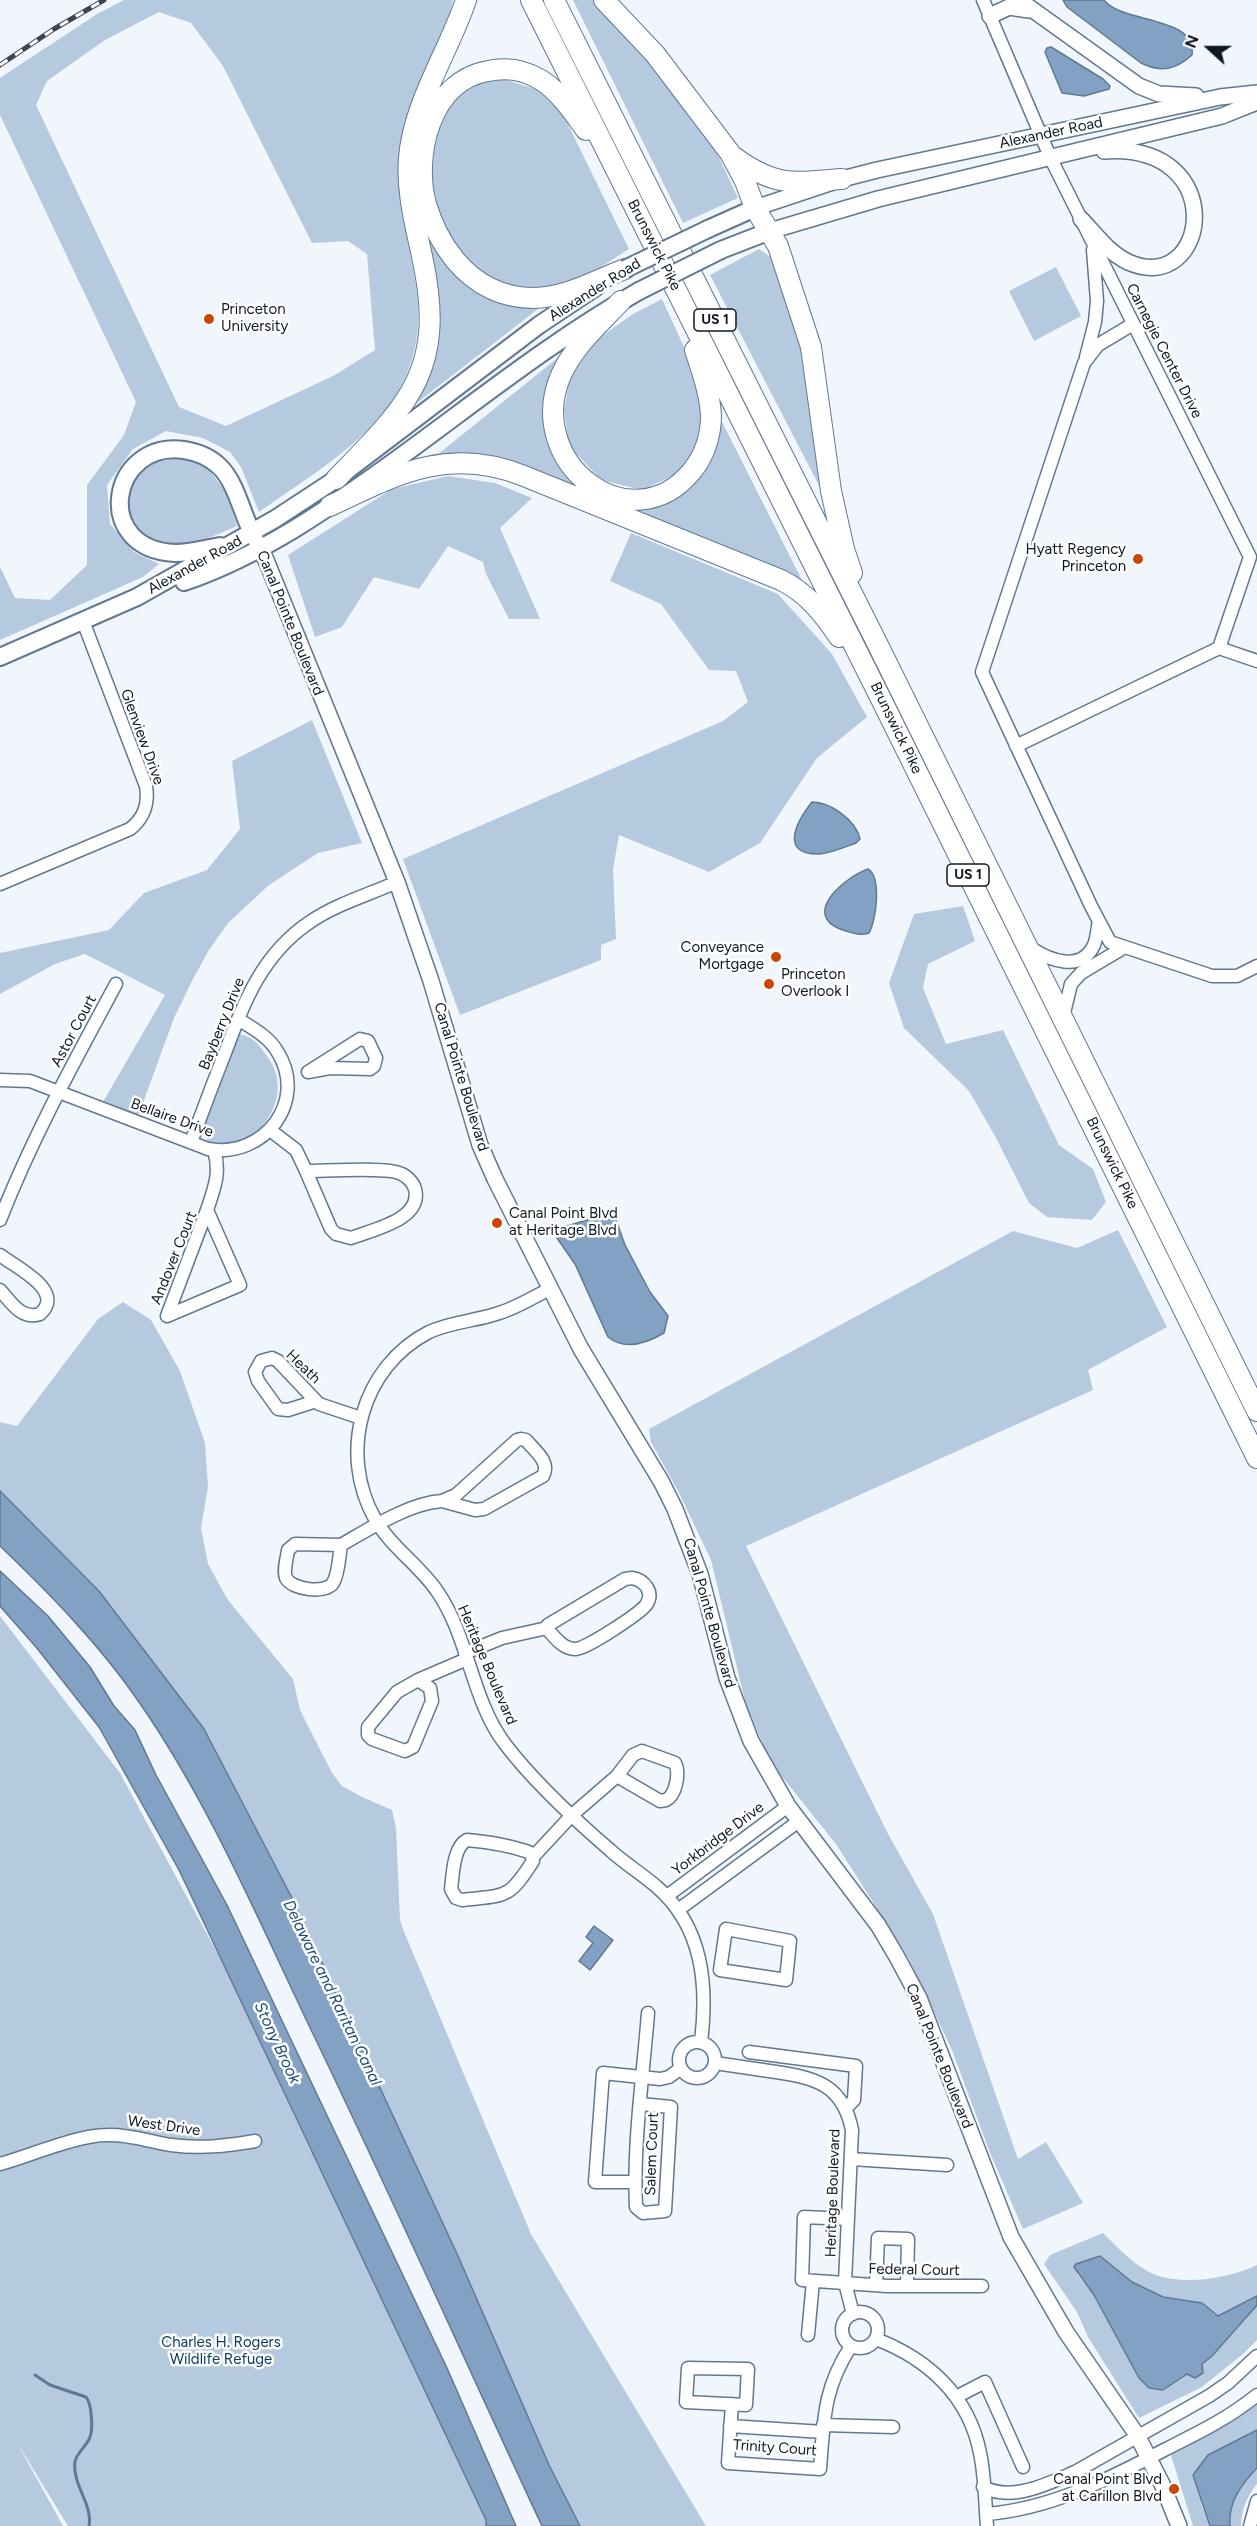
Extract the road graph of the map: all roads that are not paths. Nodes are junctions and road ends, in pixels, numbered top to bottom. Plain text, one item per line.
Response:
1 (466, 0) edge
2 (531, 0) edge
3 (554, 0) edge
4 (604, 0) edge
5 (983, 0) edge
6 (1018, 0) edge
7 (1034, 12) junction
8 (990, 16) junction
9 (1257, 93) edge
10 (1220, 97) junction
11 (1257, 102) edge
12 (1041, 135) junction
13 (730, 153) junction
14 (1077, 153) junction
15 (1051, 159) junction
16 (620, 177) junction
17 (842, 179) junction
18 (755, 208) junction
19 (1081, 219) junction
20 (770, 231) junction
21 (1093, 243) junction
22 (625, 269) junction
23 (677, 293) junction
24 (621, 302) junction
25 (1133, 324) junction
26 (1084, 363) junction
27 (336, 479) junction
28 (330, 506) junction
29 (256, 540) junction
30 (233, 544) junction
31 (1254, 558) edge
32 (137, 597) junction
33 (83, 621) junction
34 (876, 641) junction
35 (1219, 648) junction
36 (0, 657) edge
37 (1257, 661) edge
38 (884, 705) junction
39 (1016, 746) junction
40 (397, 882) junction
41 (0, 884) edge
42 (1099, 921) junction
43 (1026, 945) junction
44 (1124, 948) junction
45 (1257, 966) edge
46 (116, 984) dead end
47 (1063, 1018) junction
48 (238, 1019) junction
49 (308, 1072) junction
50 (287, 1076) junction
51 (0, 1080) edge
52 (58, 1092) junction
53 (270, 1130) junction
54 (191, 1142) junction
55 (214, 1150) junction
56 (306, 1171) junction
57 (207, 1210) junction
58 (0, 1220) edge
59 (0, 1255) edge
60 (550, 1289) junction
61 (0, 1290) edge
62 (316, 1401) junction
63 (1257, 1411) edge
64 (361, 1418) junction
65 (1257, 1458) edge
66 (442, 1501) junction
67 (378, 1524) junction
68 (341, 1545) junction
69 (547, 1628) junction
70 (466, 1656) junction
71 (418, 1680) junction
72 (617, 1776) junction
73 (788, 1806) junction
74 (572, 1815) junction
75 (799, 1821) junction
76 (533, 1857) junction
77 (667, 1896) junction
78 (678, 1910) junction
79 (720, 1970) junction
80 (703, 1974) junction
81 (648, 2013) dead end
82 (701, 2042) junction
83 (749, 2052) dead end
84 (715, 2063) junction
85 (681, 2068) junction
86 (643, 2076) junction
87 (640, 2104) junction
88 (846, 2108) junction
89 (255, 2141) dead end
90 (851, 2159) junction
91 (0, 2164) edge
92 (947, 2165) dead end
93 (634, 2182) junction
94 (848, 2219) junction
95 (813, 2281) junction
96 (845, 2283) junction
97 (876, 2285) junction
98 (907, 2286) junction
99 (982, 2286) dead end
100 (853, 2314) junction
101 (808, 2335) dead end
102 (876, 2339) junction
103 (851, 2346) junction
104 (1257, 2356) edge
105 (1257, 2395) edge
106 (956, 2397) junction
107 (732, 2404) junction
108 (730, 2426) junction
109 (893, 2427) dead end
110 (823, 2428) junction
111 (1137, 2435) junction
112 (1148, 2458) junction
113 (1023, 2467) dead end
114 (983, 2487) junction
115 (1257, 2501) edge
116 (986, 2520) edge
117 (1179, 2526) edge
118 (1250, 2526) edge

1 - 27 highway
2 - 16 highway, Brunswick Pike / US 1
3 - 34 highway, Brunswick Pike / US 1
4 - 13 highway
5 - 8 street, Carnegie Center Drive
6 - 7 street
7 - 8 street
7 - 10 street
8 - 12 street, Carnegie Center Drive
9 - 10 street, Alexander Road
10 - 12 street, Alexander Road
11 - 14 street, Alexander Road
12 - 15 street, Carnegie Center Drive
12 - 17 street, Alexander Road
13 - 17 highway
13 - 18 highway
14 - 15 street, Alexander Road
14 - 19 street
15 - 19 street, Carnegie Center Drive
15 - 20 street, Alexander Road
16 - 22 highway
16 - 23 highway, Brunswick Pike / US 1
17 - 18 street, Alexander Road
18 - 20 highway
18 - 22 main road, Alexander Road, bridge
19 - 21 street, Carnegie Center Drive
20 - 24 main road, Alexander Road, bridge
20 - 34 highway
21 - 25 street, Carnegie Center Drive
21 - 26 street
22 - 27 main road, Alexander Road
23 - 24 highway
23 - 38 highway, Brunswick Pike / US 1
24 - 28 main road, Alexander Road
25 - 26 street
25 - 31 street, Carnegie Center Drive
26 - 39 street
27 - 29 main road, Alexander Road
28 - 29 main road, Alexander Road
28 - 38 highway
29 - 30 main road, Alexander Road
29 - 30 main road
29 - 32 main road, Alexander Road
29 - 40 street, Canal Pointe Boulevard
30 - 32 main road, Alexander Road
31 - 35 street, Carnegie Center Drive
32 - 33 main road, Alexander Road
33 - 36 main road, Alexander Road
33 - 41 street, Glenview Drive
34 - 43 highway, Brunswick Pike / US 1
35 - 37 street
35 - 39 street
38 - 65 highway, Brunswick Pike / US 1
39 - 42 street
40 - 48 street, Bayberry Drive
40 - 60 street, Canal Pointe Boulevard
42 - 43 street
42 - 44 street
43 - 47 highway, Brunswick Pike / US 1
44 - 45 street
44 - 47 street
46 - 52 street, Astor Court
47 - 63 highway, Brunswick Pike / US 1
48 - 50 street
48 - 54 street, Bayberry Drive
49 - 49 street
49 - 50 street
50 - 53 street, Bellaire Drive
51 - 52 street, Bellaire Drive
52 - 54 street, Bellaire Drive
52 - 58 street, Astor Court
53 - 55 street, Bellaire Drive
53 - 56 street
54 - 55 street, Bellaire Drive
55 - 57 street
56 - 56 street
57 - 57 street, Andover Court
59 - 61 street
60 - 64 street, Heritage Boulevard
60 - 73 street, Canal Pointe Boulevard
62 - 62 street, Heath
62 - 64 street
64 - 67 street, Heritage Boulevard
66 - 66 street
66 - 67 street
67 - 68 street
67 - 70 street, Heritage Boulevard
68 - 68 street
69 - 69 street
69 - 70 street
70 - 71 street
70 - 74 street, Heritage Boulevard
71 - 71 street
72 - 72 street
72 - 74 street
73 - 75 street, Canal Pointe Boulevard
73 - 77 street, Yorkbridge Drive
74 - 76 street
74 - 77 street, Heritage Boulevard
75 - 78 street
75 - 111 street, Canal Pointe Boulevard
76 - 76 street
77 - 78 street, Heritage Boulevard
78 - 80 street, Heritage Boulevard
79 - 79 street
79 - 80 street
80 - 82 street, Heritage Boulevard
81 - 86 street, Salem Court
82 - 84 street
82 - 85 street
83 - 88 street
84 - 85 street
84 - 88 street, Heritage Boulevard
85 - 86 street, Salem Court
86 - 87 street, Salem Court
86 - 93 street, Salem Court
87 - 93 street, Salem Court
87 - 93 street, Salem Court
88 - 90 street, Heritage Boulevard
89 - 91 street, West Drive
90 - 92 street
90 - 94 street, Heritage Boulevard
94 - 95 street
94 - 96 street, Heritage Boulevard
95 - 96 street, Federal Court
95 - 101 street
96 - 97 street, Federal Court
96 - 100 street, Heritage Boulevard
97 - 98 street, Federal Court
97 - 98 street
98 - 99 street, Federal Court
100 - 102 street
100 - 103 street
102 - 103 street
102 - 106 street
103 - 110 street, Trinity Court
104 - 111 street
105 - 112 street
106 - 113 street
106 - 114 street
107 - 107 street
107 - 108 street, Trinity Court
108 - 110 street, Trinity Court
108 - 110 street, Trinity Court
109 - 110 street, Trinity Court
111 - 112 street, Canal Pointe Boulevard
111 - 114 street
112 - 116 street
112 - 117 street, Canal Pointe Boulevard
114 - 116 street
115 - 118 street

